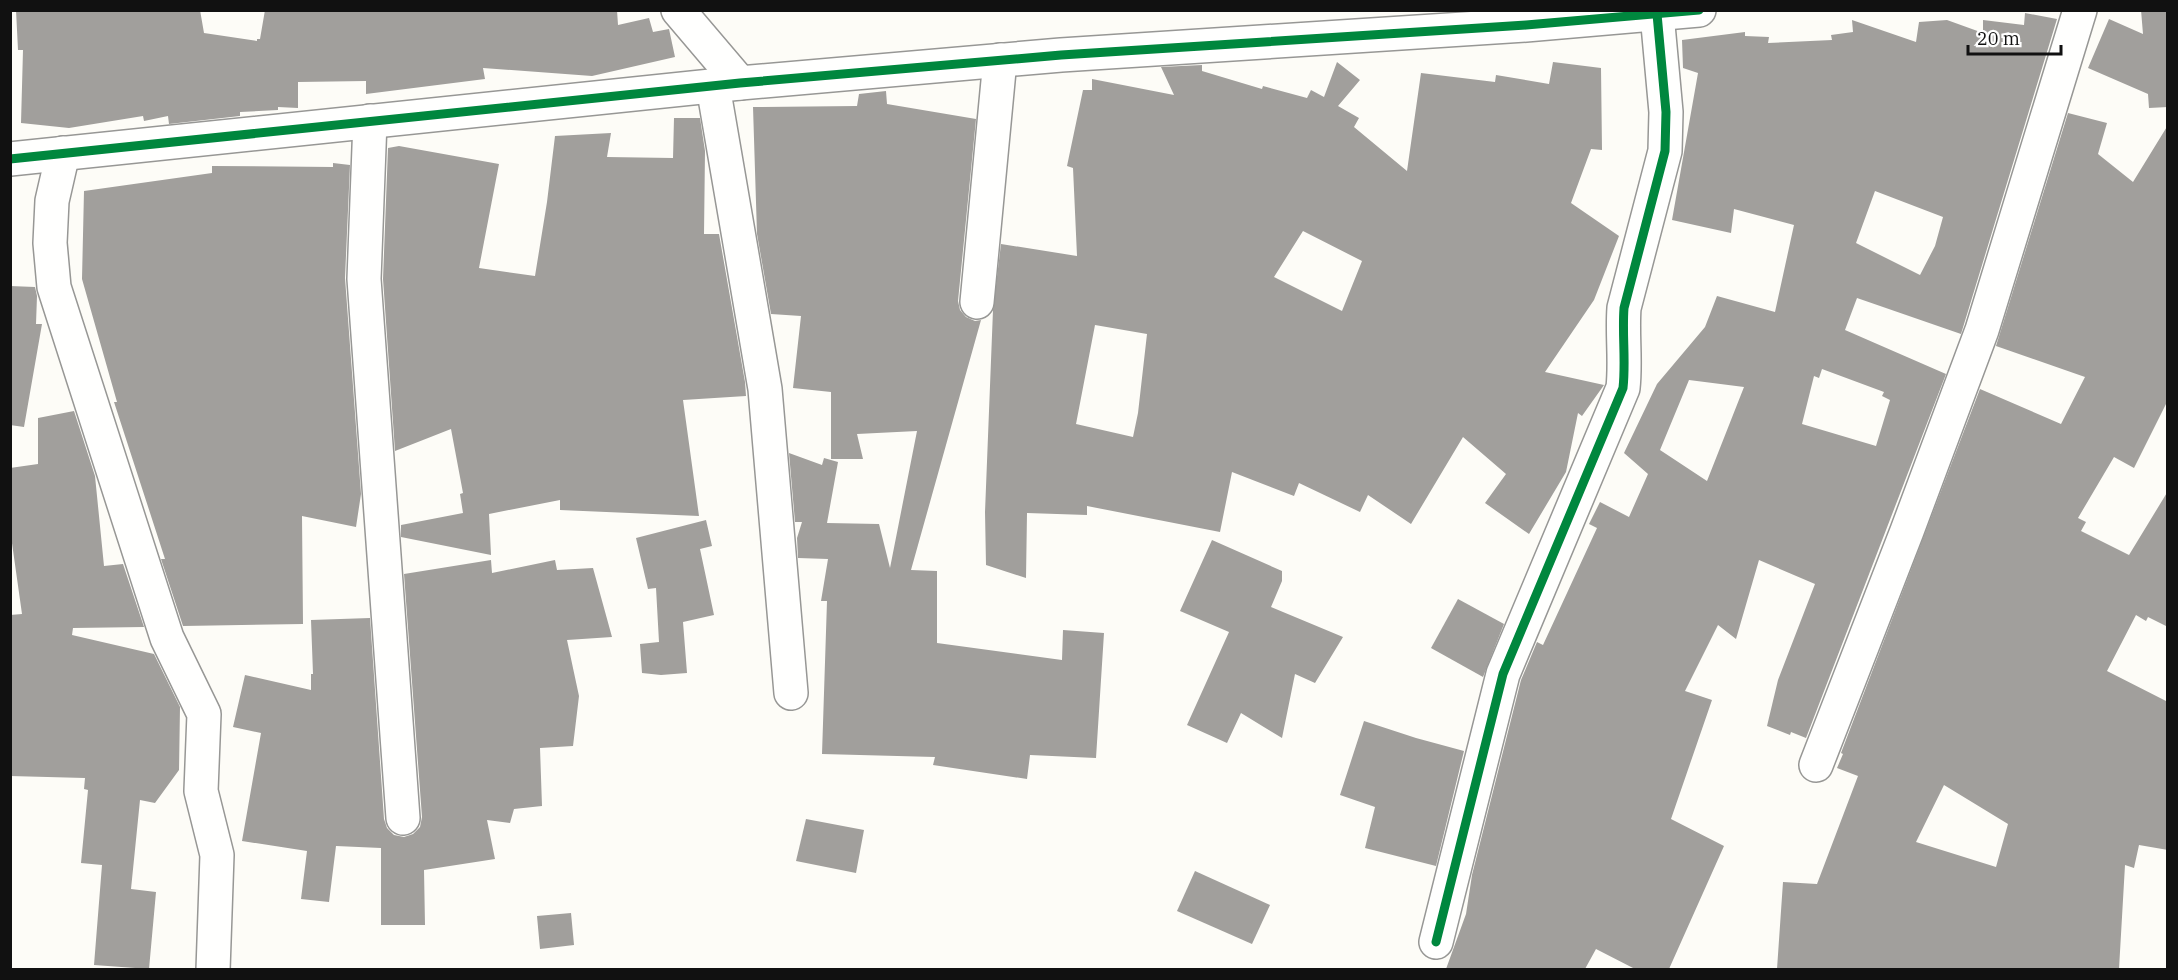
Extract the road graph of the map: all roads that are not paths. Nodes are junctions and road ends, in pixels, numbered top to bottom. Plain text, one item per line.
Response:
1 (678, 10) edge
2 (1699, 10) edge
3 (2080, 10) edge
4 (1657, 14) junction
5 (1000, 60) junction
6 (727, 84) junction
7 (370, 121) junction
8 (63, 153) junction
9 (10, 159) edge
10 (977, 302) dead end
11 (791, 693) dead end
12 (1816, 765) dead end
13 (403, 818) dead end
14 (1436, 942) dead end
15 (213, 969) edge

1 - 6 street
2 - 4 street
3 - 12 street
4 - 5 street
4 - 14 street
5 - 6 street
5 - 10 street
6 - 7 street
6 - 11 street
7 - 8 street
7 - 13 street
8 - 9 street
8 - 15 street

